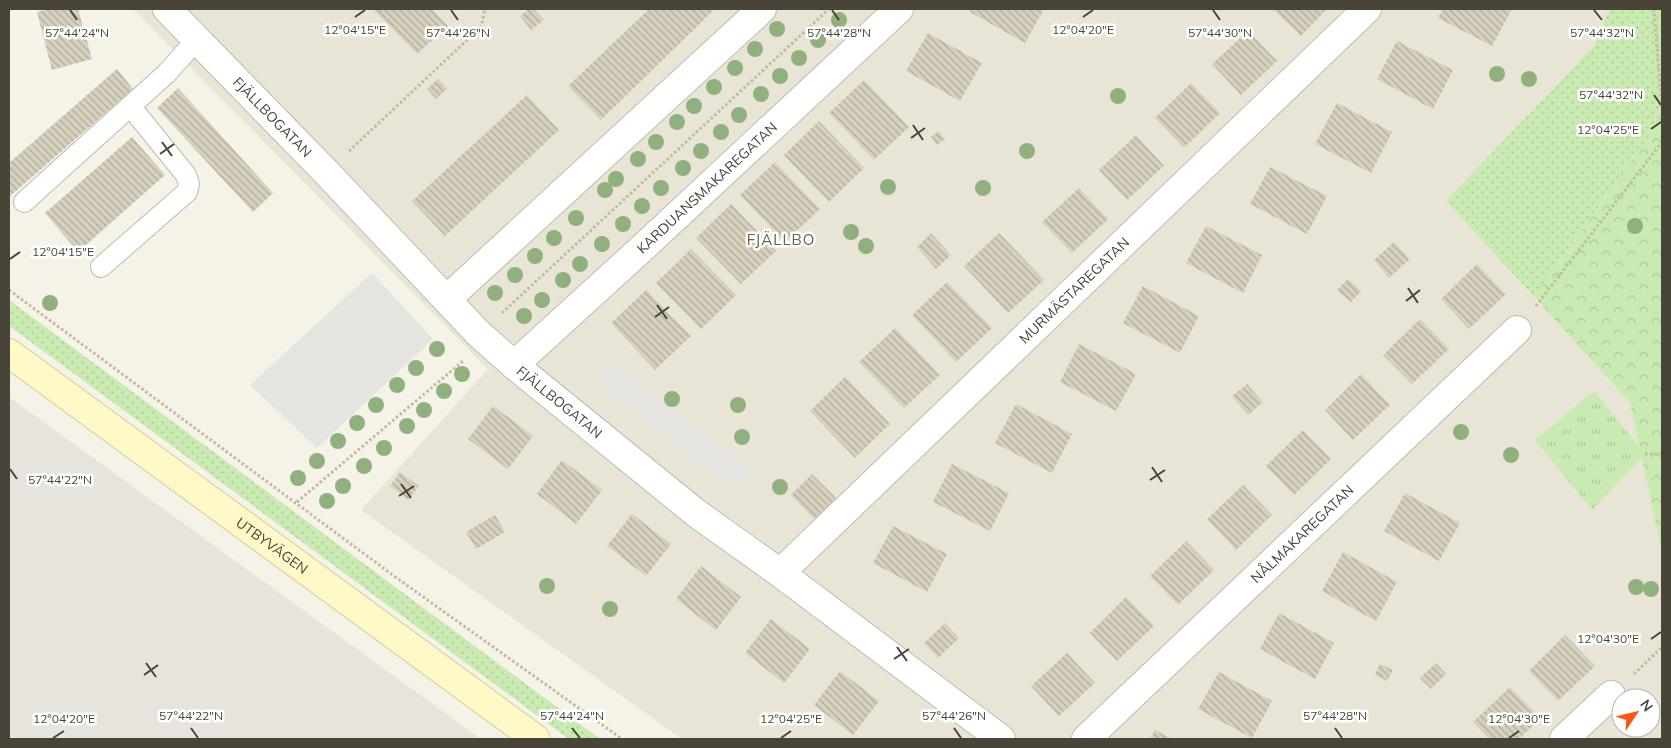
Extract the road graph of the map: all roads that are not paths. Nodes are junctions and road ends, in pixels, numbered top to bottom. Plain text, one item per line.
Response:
1 (168, 9) edge
2 (762, 9) edge
3 (899, 9) edge
4 (1367, 9) edge
5 (198, 38) junction
6 (131, 107) junction
7 (24, 202) dead end
8 (101, 267) dead end
9 (447, 299) junction
10 (1517, 330) road end
11 (9, 353) edge
12 (514, 365) junction
13 (780, 573) junction
14 (1611, 695) dead end
15 (536, 739) edge
16 (1001, 739) edge
17 (1086, 739) edge
18 (1564, 739) edge

1 - 5 street, FJÄLLBOGATAN
2 - 9 street
3 - 12 street, KARDUANSMAKAREGATAN
4 - 13 street, MURMÄSTAREGATAN
5 - 6 lane
5 - 9 street, FJÄLLBOGATAN
6 - 7 lane
6 - 8 lane
9 - 12 street, FJÄLLBOGATAN
10 - 17 street, NÅLMAKAREGATAN
11 - 15 street, UTBYVÄGEN
12 - 13 street, FJÄLLBOGATAN
13 - 16 street, FJÄLLBOGATAN
14 - 18 street

